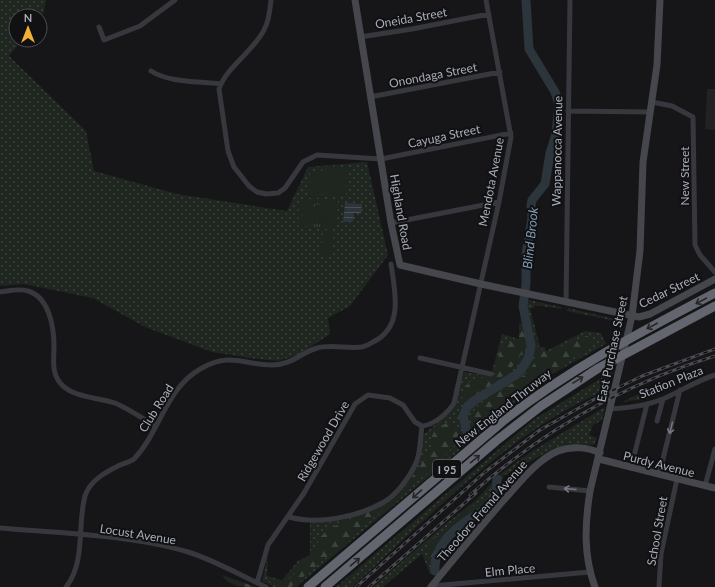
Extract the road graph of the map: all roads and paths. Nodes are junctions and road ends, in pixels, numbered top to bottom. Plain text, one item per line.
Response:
1 (175, 0) edge
2 (271, 0) edge
3 (355, 0) edge
4 (486, 0) edge
5 (570, 0) edge
6 (660, 0) edge
7 (489, 14) junction
8 (99, 27) dead end
9 (360, 36) junction
10 (151, 71) dead end
11 (500, 72) junction
12 (221, 84) junction
13 (370, 97) junction
14 (652, 102) junction
15 (568, 110) junction
16 (650, 112) junction
17 (511, 132) junction
18 (381, 159) junction
19 (499, 202) junction
20 (391, 223) junction
21 (391, 264) dead end
22 (715, 272) edge
23 (715, 279) edge
24 (481, 284) junction
25 (0, 292) edge
26 (715, 293) edge
27 (566, 303) junction
28 (715, 306) edge
29 (715, 313) edge
30 (632, 316) junction
31 (692, 318) junction
32 (420, 358) dead end
33 (463, 367) junction
34 (491, 374) dead end
35 (715, 376) edge
36 (680, 390) junction
37 (663, 399) junction
38 (647, 404) junction
39 (611, 409) junction
40 (657, 421) dead end
41 (155, 426) junction
42 (422, 426) junction
43 (715, 449) edge
44 (600, 456) junction
45 (631, 468) junction
46 (659, 475) junction
47 (678, 479) junction
48 (705, 486) junction
49 (549, 487) dead end
50 (715, 488) edge
51 (590, 491) junction
52 (289, 517) junction
53 (0, 528) edge
54 (80, 535) junction
55 (590, 572) junction
56 (257, 583) junction
57 (66, 587) edge
58 (266, 587) edge
59 (308, 587) edge
60 (325, 587) edge
61 (431, 587) edge
62 (595, 587) edge
63 (659, 587) edge

1 - 8 street
2 - 12 street
3 - 9 street, Highland Road
4 - 7 street, Mendota Avenue
5 - 15 street, Wappanocca Avenue
6 - 14 street
7 - 9 street, Oneida Street
7 - 11 street, Mendota Avenue
9 - 13 street, Highland Road
10 - 12 street
11 - 13 street, Onondaga Street
11 - 17 street, Mendota Avenue
12 - 18 street, Cayuga Street
13 - 18 street, Highland Road
14 - 16 street, East Purchase Street
14 - 22 street, New Street
15 - 16 street
15 - 27 street, Wappanocca Avenue
16 - 30 street, East Purchase Street
17 - 18 street, Cayuga Street
17 - 19 street, Mendota Avenue
18 - 20 street, Highland Road
19 - 20 street
19 - 24 street, Mendota Avenue
20 - 24 street, Highland Road
21 - 41 street, Club Road
23 - 30 street, Cedar Street
24 - 27 street, Highland Road
24 - 33 street, Mendota Avenue
25 - 41 street
26 -> 59 highway, New England Thruway / I 95
27 - 30 street, Highland Road
28 - 31 highway, New England Thruway / I 95
29 - 31 highway
30 - 39 street, East Purchase Street
60 -> 31 highway, New England Thruway / I 95
32 - 33 street
33 - 34 street
33 - 42 street
35 - 36 street, Station Plaza
36 - 37 street, Station Plaza
36 -> 46 street
37 - 38 street, Station Plaza
37 - 40 street
38 - 39 street, Station Plaza
38 - 45 street
39 - 44 street, East Purchase Street
41 - 54 street, Club Road
42 - 52 street
42 - 52 street, Ridgewood Drive
43 - 48 street
44 - 45 street, Purdy Avenue
44 - 51 street, East Purchase Street
44 - 61 street, Theodore Fremd Avenue
45 - 46 street, Purdy Avenue
46 - 47 street, Purdy Avenue
47 - 48 street, Purdy Avenue
47 - 63 street, School Street
48 - 50 street, Purdy Avenue
51 -> 49 street
51 - 55 street, East Purchase Street
52 - 56 street, Ridgewood Drive
53 - 54 street, Locust Avenue
54 - 56 street, Locust Avenue
54 - 57 street, Club Road
55 - 61 street, Elm Place
55 - 62 street, East Purchase Street
56 - 58 street, Locust Avenue

